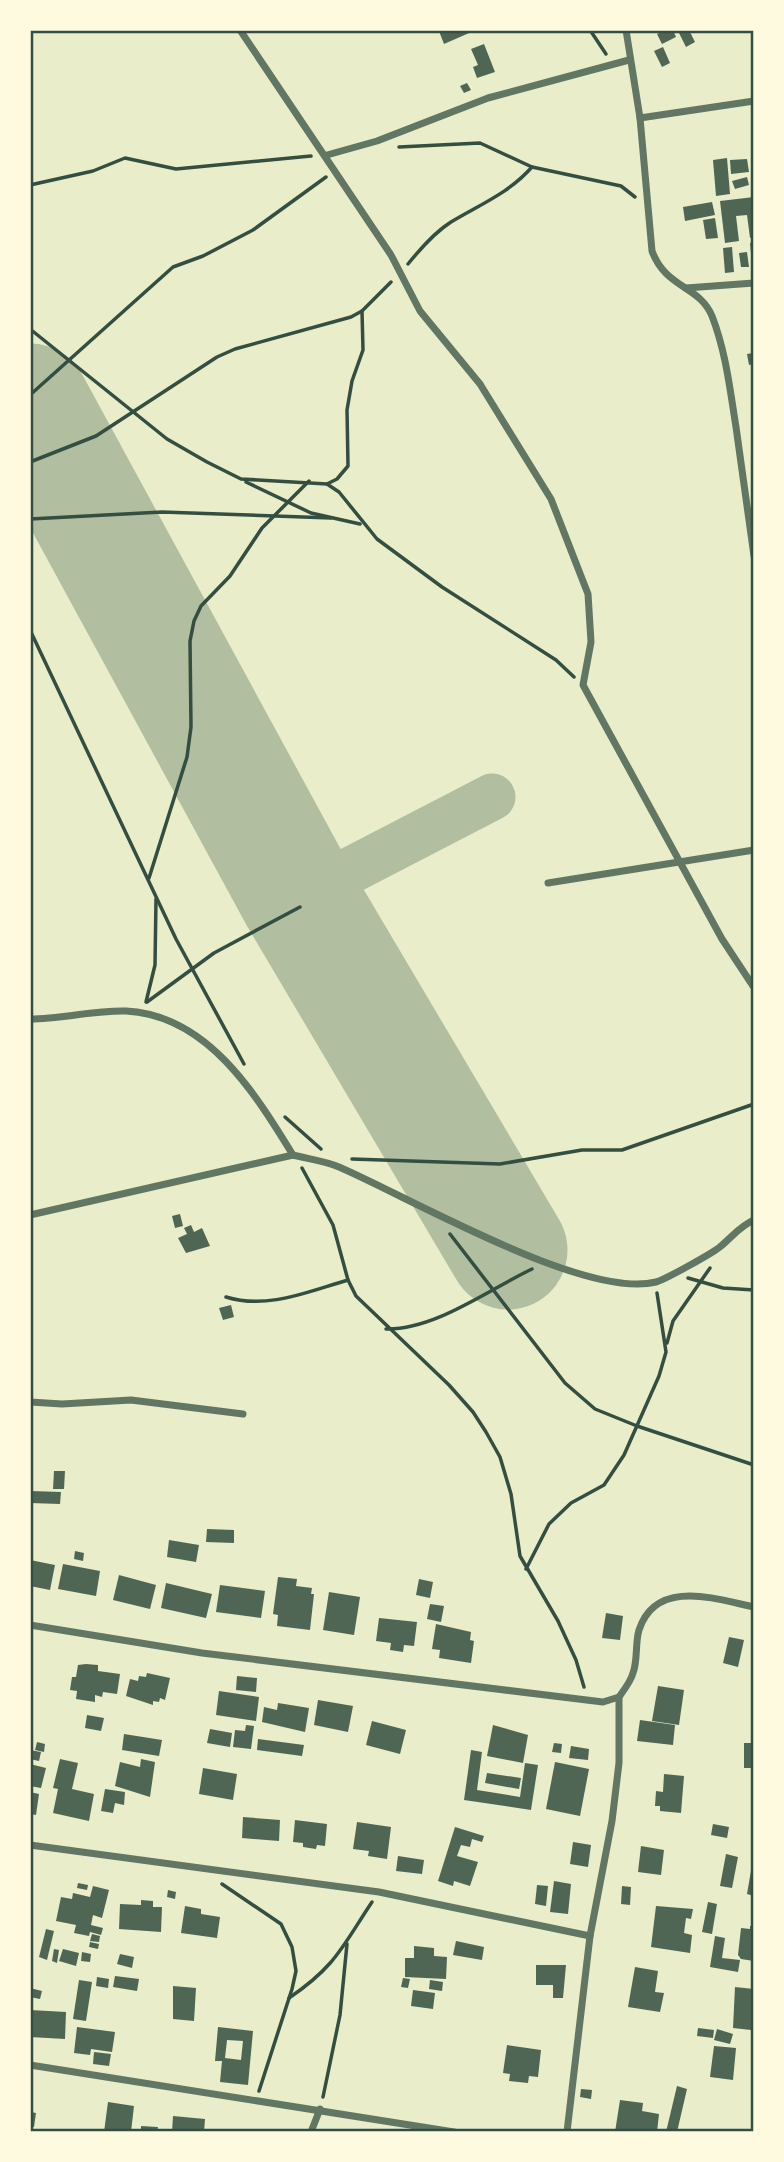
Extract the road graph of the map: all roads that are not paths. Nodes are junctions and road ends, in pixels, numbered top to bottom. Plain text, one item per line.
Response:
1 (240, 30) edge
2 (626, 30) edge
3 (629, 60) junction
4 (754, 100) edge
5 (640, 118) junction
6 (327, 155) junction
7 (754, 283) edge
8 (685, 288) junction
9 (754, 556) edge
10 (754, 850) edge
11 (678, 860) junction
12 (548, 883) dead end
13 (754, 971) edge
14 (754, 987) edge
15 (30, 1019) edge
16 (293, 1155) junction
17 (30, 1215) edge
18 (754, 1220) edge
19 (30, 1402) edge
20 (243, 1414) dead end
21 (754, 1607) edge
22 (30, 1625) edge
23 (620, 1697) junction
24 (30, 1845) edge
25 (590, 1936) junction
26 (30, 2065) edge
27 (320, 2109) junction
28 (311, 2132) edge
29 (443, 2132) edge
30 (454, 2132) edge
31 (567, 2132) edge

1 - 6 street
2 - 3 street
3 - 5 street
3 - 6 street
4 - 5 street
5 - 8 street
6 - 11 street
7 - 8 street
8 - 9 street
10 - 11 street
11 - 12 street
11 - 14 street
13 - 14 street
15 - 16 street
16 - 17 street
16 - 18 street
19 - 20 street
21 - 23 street
22 - 23 street
23 - 25 street
24 - 25 street
25 - 31 street
26 - 27 street
27 - 28 street
27 - 29 street
29 - 30 street

